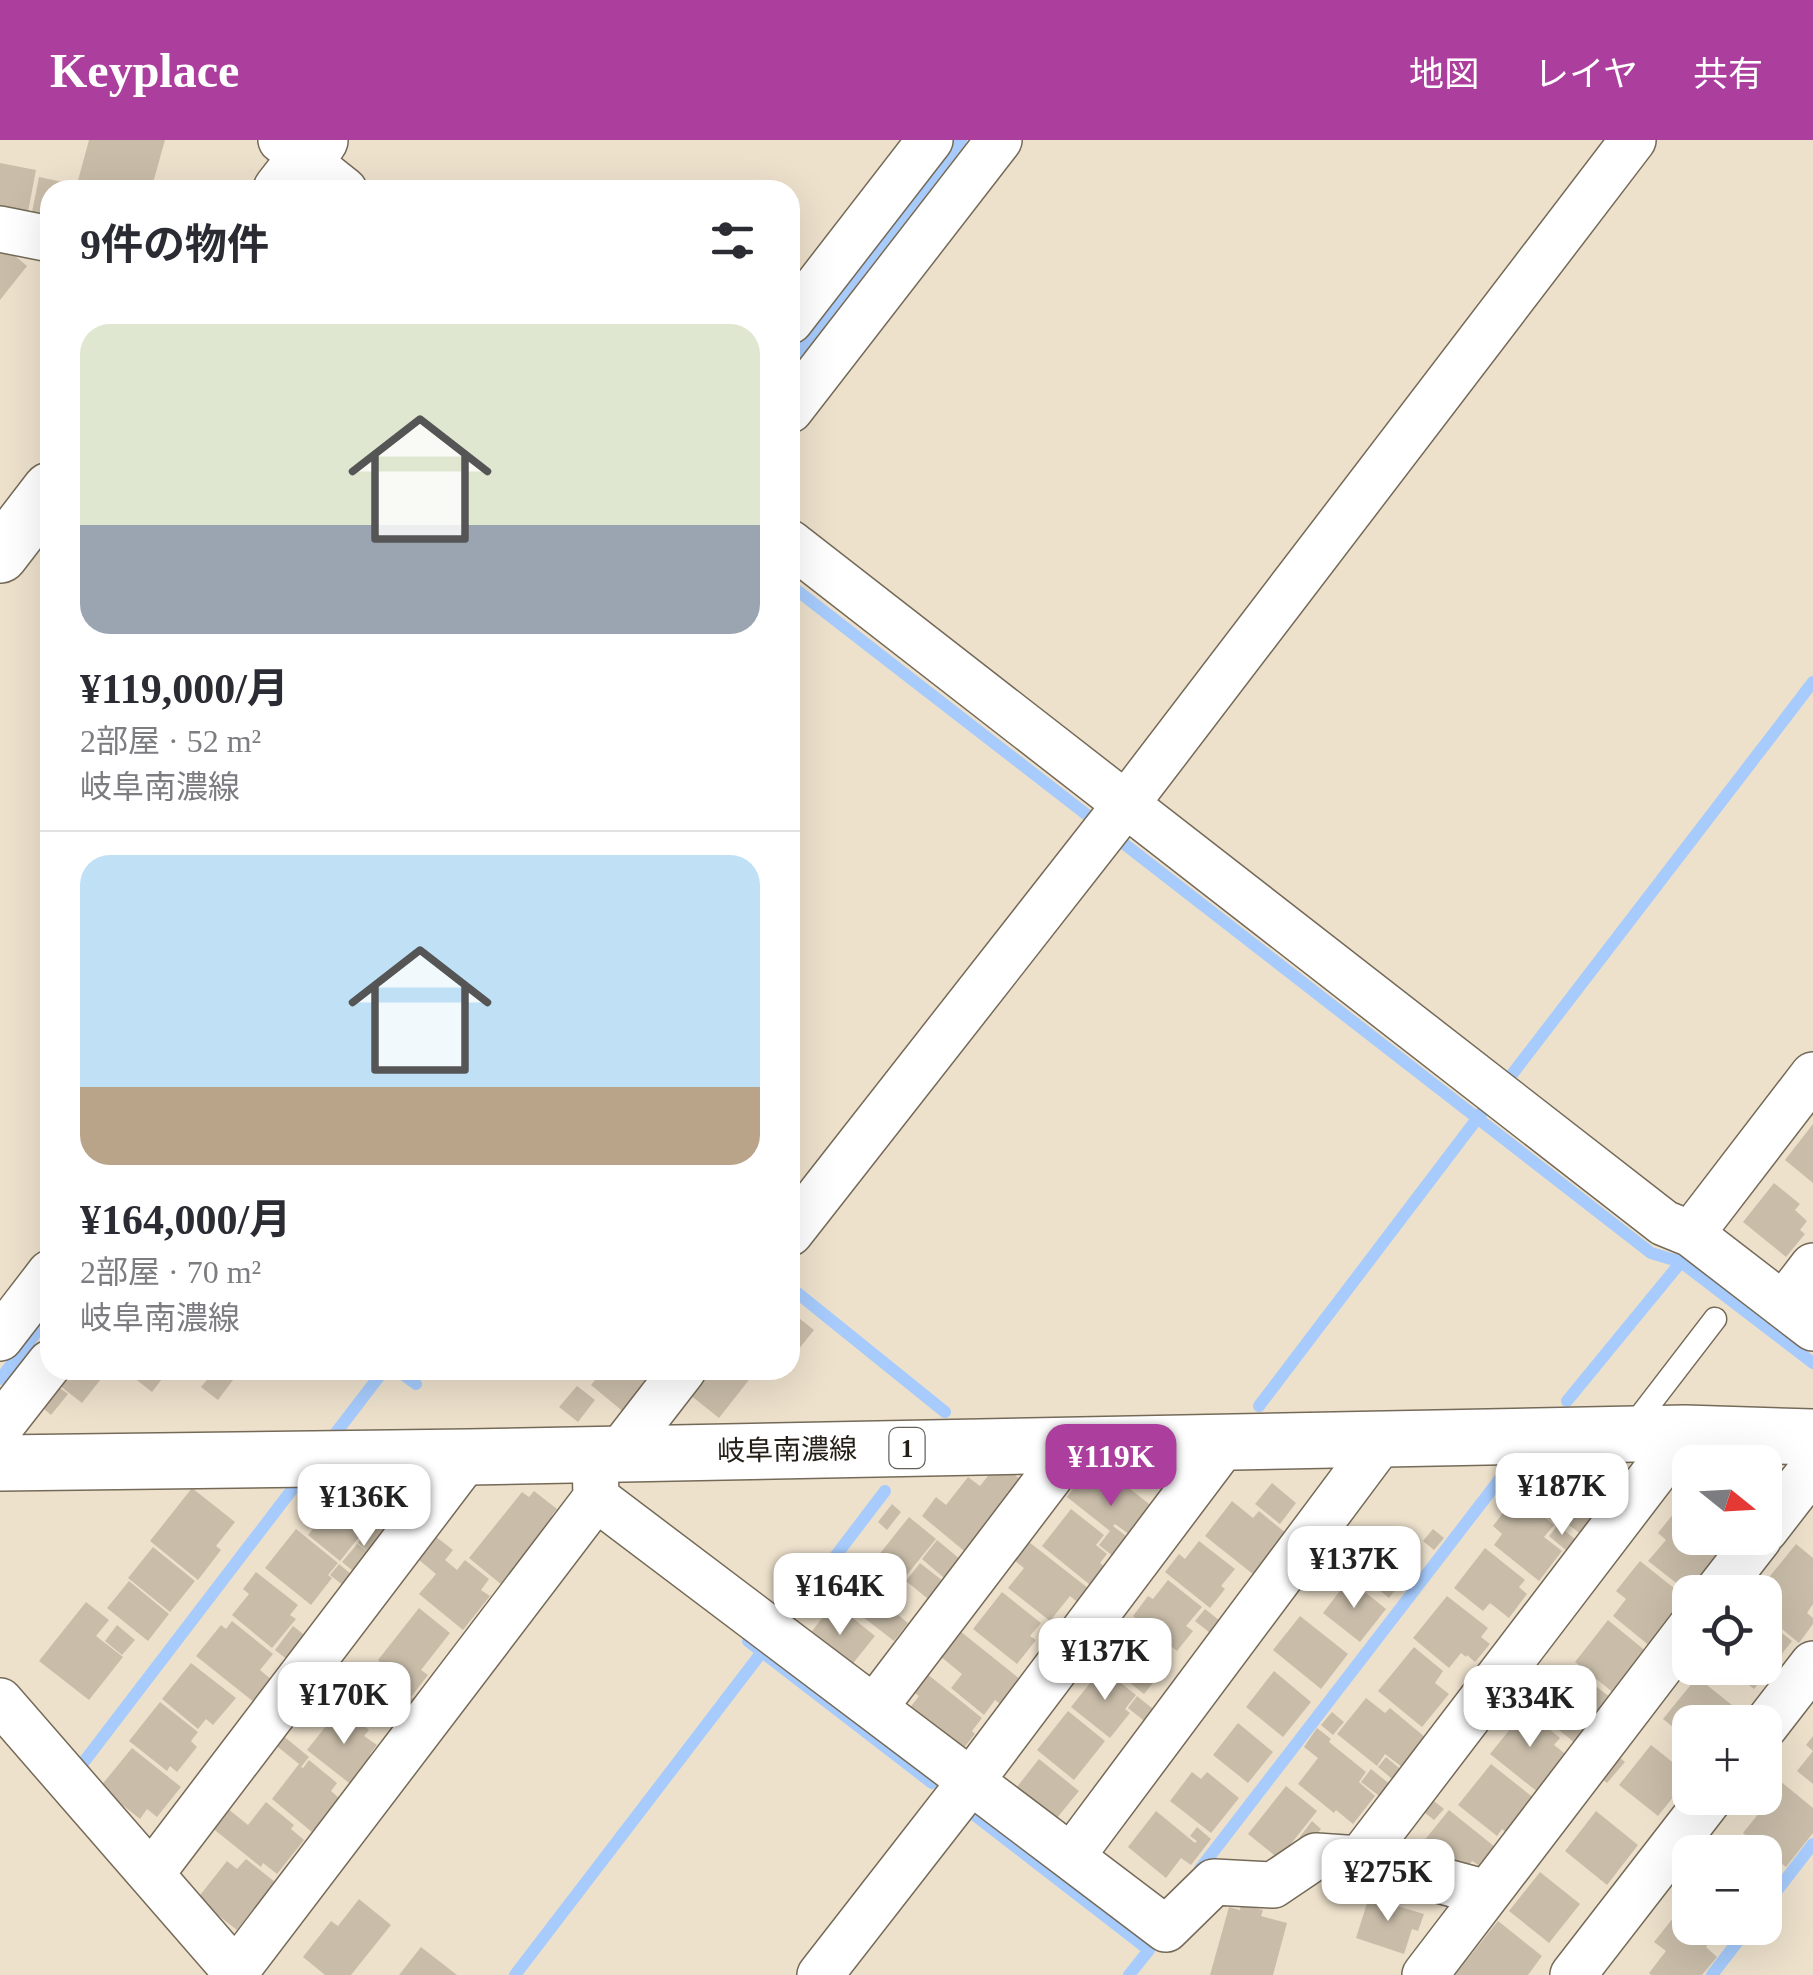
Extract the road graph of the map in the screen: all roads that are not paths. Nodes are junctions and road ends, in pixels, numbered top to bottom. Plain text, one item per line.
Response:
1 (930, 140) edge
2 (1000, 140) edge
3 (1633, 140) edge
4 (0, 229) edge
5 (40, 237) edge
6 (800, 309) edge
7 (800, 397) edge
8 (40, 503) edge
9 (800, 551) edge
10 (0, 555) edge
11 (1126, 804) junction
12 (1813, 1074) edge
13 (800, 1220) edge
14 (1690, 1234) junction
15 (1813, 1266) edge
16 (40, 1287) edge
17 (1798, 1317) edge
18 (1715, 1319) dead end
19 (0, 1338) edge
20 (40, 1376) edge
21 (675, 1380) edge
22 (0, 1427) edge
23 (1685, 1433) junction
24 (1627, 1434) junction
25 (1813, 1437) edge
26 (1383, 1439) junction
27 (1226, 1442) junction
28 (1074, 1445) junction
29 (468, 1457) junction
30 (0, 1463) edge
31 (1813, 1468) edge
32 (603, 1469) junction
33 (1782, 1508) edge
34 (1746, 1555) edge
35 (1731, 1575) edge
36 (1672, 1651) edge
37 (1813, 1664) edge
38 (0, 1701) edge
39 (1781, 1705) edge
40 (874, 1708) junction
41 (972, 1782) junction
42 (1697, 1815) edge
43 (1071, 1857) junction
44 (1360, 1859) junction
45 (151, 1874) junction
46 (1487, 1893) junction
47 (234, 1973) edge
48 (820, 1975) edge
49 (1425, 1975) edge
50 (1573, 1975) edge

1 - 6 street
2 - 7 street
3 - 11 street
4 - 5 street
8 - 10 main road
9 - 11 street
11 - 13 street
11 - 14 street
12 - 14 street
14 - 17 street
15 - 17 street
16 - 19 street
18 - 24 lane
20 - 22 street
21 - 32 street
23 - 24 main road, 岐阜南濃線 / 1
23 - 25 main road, 岐阜南濃線 / 1
23 - 44 street
24 - 26 main road, 岐阜南濃線 / 1
26 - 27 main road, 岐阜南濃線 / 1
26 - 43 street
27 - 28 main road, 岐阜南濃線 / 1
27 - 41 street
28 - 32 main road, 岐阜南濃線 / 1
28 - 40 street
29 - 30 main road, 岐阜南濃線 / 1
29 - 32 main road, 岐阜南濃線 / 1
29 - 45 street
31 - 33 street
32 - 40 street
32 - 47 street
34 - 35 street
36 - 46 street
37 - 39 street
38 - 45 street
40 - 41 street
41 - 43 street
41 - 48 street
42 - 50 street
43 - 44 street
44 - 46 street
45 - 47 street
46 - 49 street

